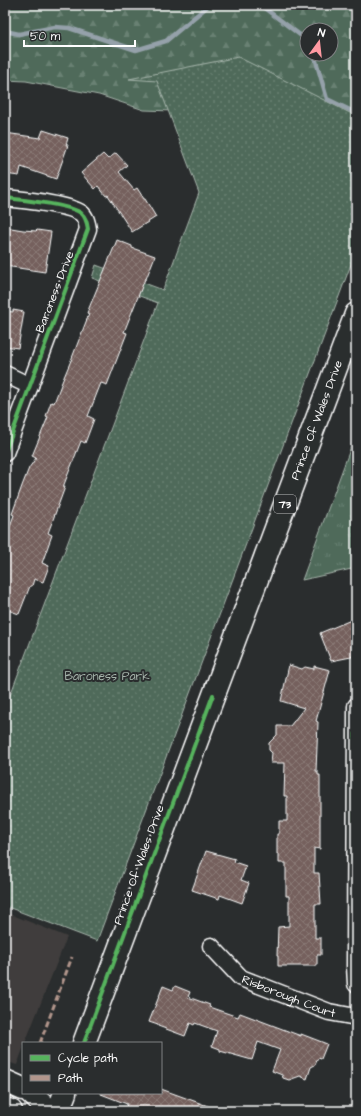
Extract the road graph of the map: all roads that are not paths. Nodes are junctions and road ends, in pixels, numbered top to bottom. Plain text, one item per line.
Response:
1 (5, 198) edge
2 (356, 314) edge
3 (5, 374) edge
4 (30, 386) junction
5 (5, 453) edge
6 (356, 706) edge
7 (211, 946) dead end
8 (356, 984) edge
9 (356, 1017) edge
10 (84, 1042) edge
11 (5, 1081) edge
12 (22, 1090) edge
13 (32, 1094) edge
14 (65, 1094) edge
15 (5, 1109) edge
16 (11, 1111) edge
17 (50, 1111) edge
18 (58, 1111) edge

1 - 4 street, Baroness Drive
2 - 10 main road, Prince Of Wales Drive / 73
3 - 4 street
4 - 5 street, Baroness Drive
6 - 8 street
7 - 9 street, Risborough Court
11 - 12 main road
13 - 17 main road
14 - 18 main road
15 - 16 main road

